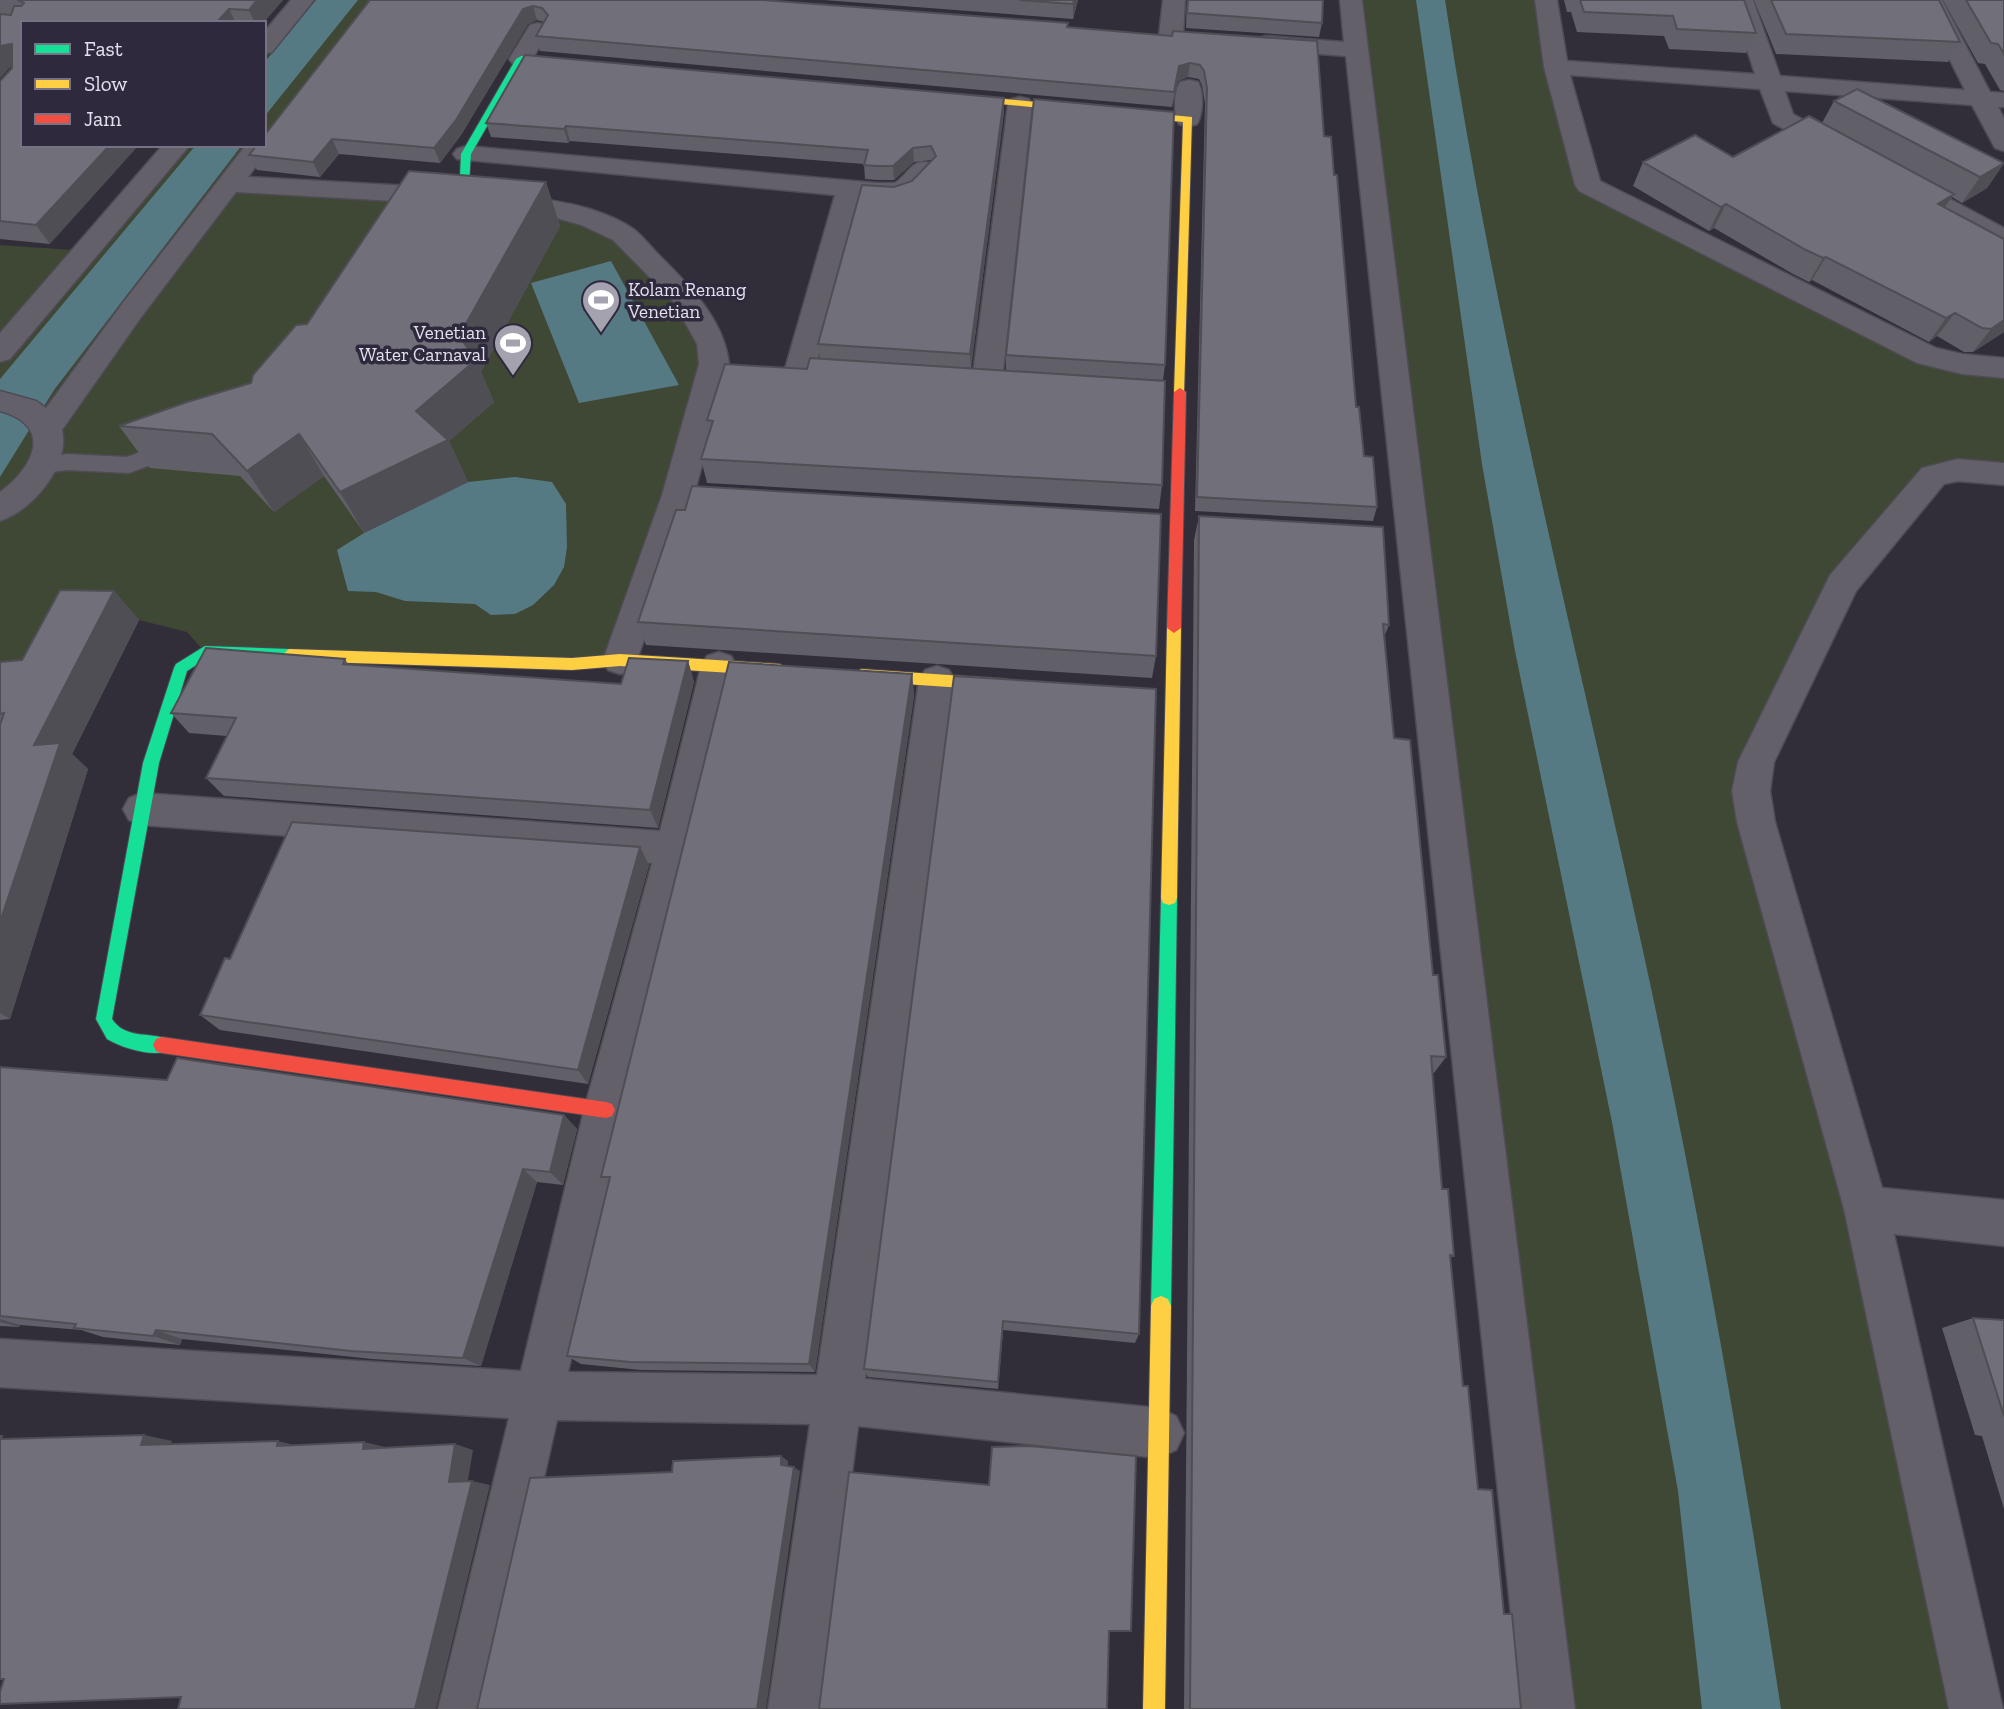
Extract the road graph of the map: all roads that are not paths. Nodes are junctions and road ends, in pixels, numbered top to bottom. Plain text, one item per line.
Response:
1 (303, 0) edge
2 (1174, 0) edge
3 (1351, 0) edge
4 (1545, 0) edge
5 (1742, 0) edge
6 (1931, 0) edge
7 (538, 30) edge
8 (1143, 34) edge
9 (1171, 36) junction
10 (1198, 38) edge
11 (1238, 41) edge
12 (266, 45) edge
13 (1356, 50) junction
14 (521, 59) junction
15 (590, 65) edge
16 (1556, 67) junction
17 (1771, 83) junction
18 (1189, 87) dead end
19 (937, 96) edge
20 (1993, 99) edge
21 (1020, 104) junction
22 (1188, 119) junction
23 (2004, 143) edge
24 (175, 147) edge
25 (257, 147) edge
26 (466, 154) junction
27 (1858, 160) edge
28 (922, 169) edge
29 (1882, 173) edge
30 (228, 184) junction
31 (850, 188) junction
32 (463, 197) junction
33 (2004, 239) edge
34 (0, 352) edge
35 (2004, 368) edge
36 (801, 369) edge
37 (81, 379) junction
38 (988, 381) edge
39 (0, 391) edge
40 (0, 401) edge
41 (47, 429) junction
42 (193, 441) edge
43 (44, 465) junction
44 (2004, 474) edge
45 (0, 509) edge
46 (620, 660) junction
47 (719, 666) junction
48 (801, 671) edge
49 (842, 674) edge
50 (937, 680) junction
51 (1020, 686) edge
52 (142, 809) junction
53 (675, 848) junction
54 (606, 1110) junction
55 (1866, 1209) junction
56 (2004, 1223) edge
57 (0, 1363) edge
58 (540, 1396) junction
59 (837, 1400) junction
60 (1159, 1433) junction
61 (465, 1709) edge
62 (795, 1709) edge
63 (1154, 1709) edge
64 (1548, 1709) edge
65 (1976, 1709) edge

1 - 12 street
2 - 9 street
3 - 13 street
4 - 16 street
5 - 17 street
6 - 20 street
7 - 14 street
8 - 9 street
9 - 10 street
11 - 13 street
13 - 64 street
14 - 15 street
14 - 26 street
16 - 17 street
16 - 35 street
17 - 20 street
17 - 27 street
18 - 22 street
19 - 21 street
20 - 23 street
21 - 22 street
21 - 38 street
22 - 60 street
24 - 34 street
25 - 30 street
26 - 31 street
26 - 32 street
28 - 31 street
29 - 33 street
30 - 32 street
30 - 37 street
31 - 36 street
32 - 46 street
37 - 39 street
37 - 41 street
40 - 41 street
41 - 43 street
42 - 43 lane
43 - 45 street
44 - 55 street
46 - 47 street
46 - 52 street
47 - 48 street
47 - 53 street
49 - 50 street
50 - 51 street
50 - 59 street
52 - 53 street
52 - 54 street
53 - 54 street
54 - 58 street
55 - 56 street
55 - 65 street
57 - 58 street
58 - 59 street
58 - 61 street
59 - 60 street
59 - 62 street
60 - 63 street

